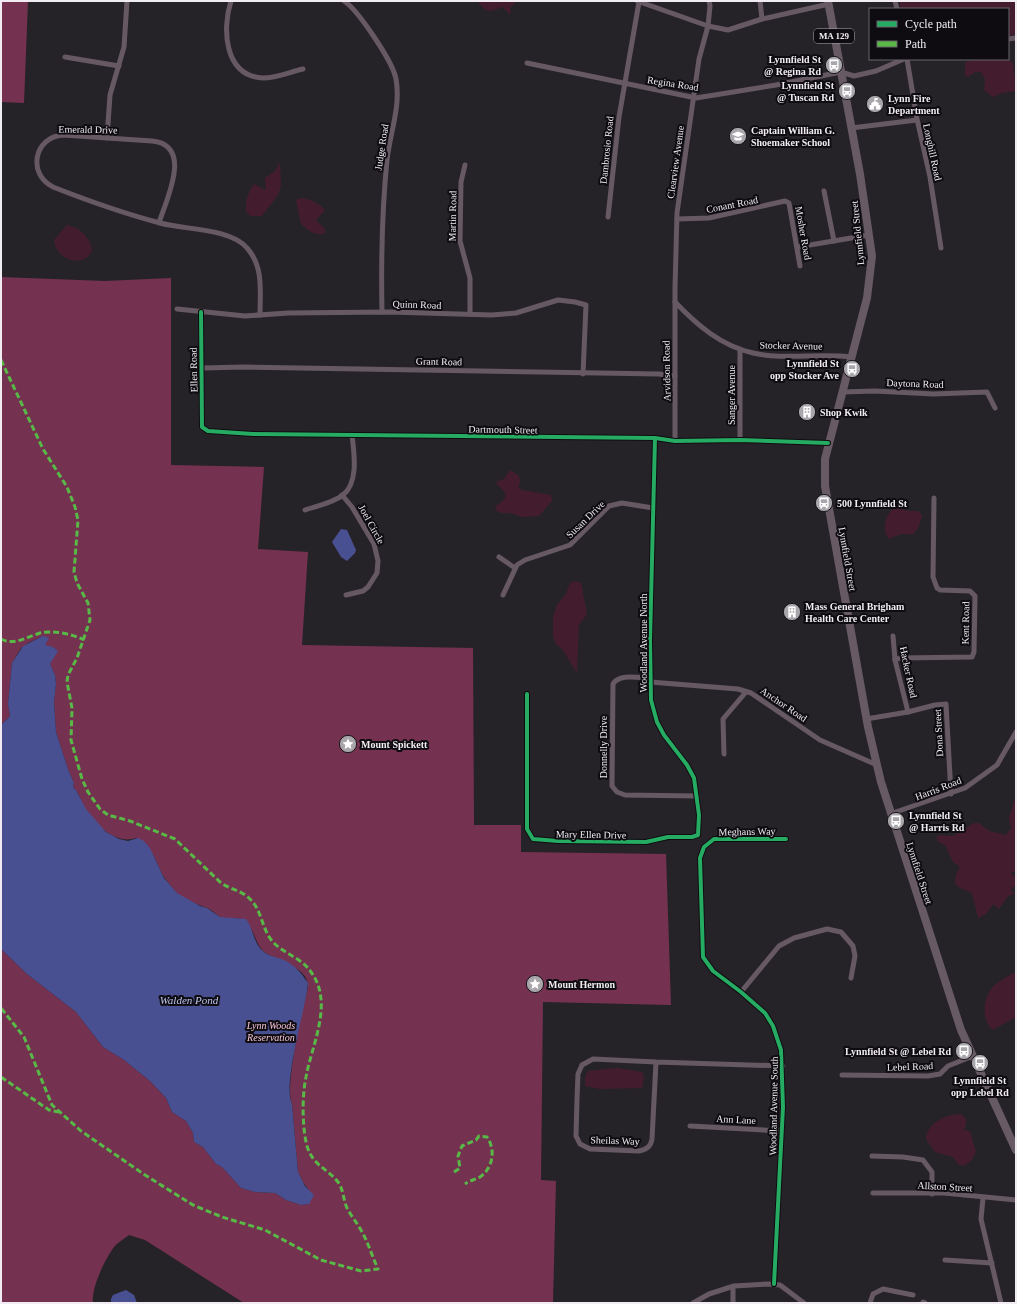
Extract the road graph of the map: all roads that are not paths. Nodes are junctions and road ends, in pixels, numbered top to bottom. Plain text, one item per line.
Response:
1 (127, 1) edge
2 (232, 1) edge
3 (344, 1) edge
4 (709, 1) edge
5 (760, 1) edge
6 (638, 2) edge
7 (828, 3) edge
8 (762, 19) junction
9 (708, 26) junction
10 (65, 57) dead end
11 (904, 60) edge
12 (906, 60) edge
13 (527, 63) dead end
14 (119, 66) junction
15 (303, 69) dead end
16 (841, 72) junction
17 (624, 84) junction
18 (693, 97) junction
19 (917, 120) junction
20 (851, 128) junction
21 (107, 138) junction
22 (465, 165) dead end
23 (824, 191) dead end
24 (789, 203) joint
25 (608, 217) dead end
26 (677, 219) junction
27 (159, 223) junction
28 (869, 235) junction
29 (834, 240) junction
30 (798, 247) junction
31 (941, 248) dead end
32 (800, 266) dead end
33 (675, 302) junction
34 (177, 309) dead end
35 (201, 312) junction
36 (382, 312) junction
37 (470, 314) junction
38 (260, 315) junction
39 (740, 349) junction
40 (852, 357) junction
41 (202, 368) junction
42 (583, 374) junction
43 (674, 376) junction
44 (842, 392) junction
45 (995, 408) dead end
46 (202, 427) joint
47 (352, 435) junction
48 (655, 438) junction
49 (740, 440) junction
50 (675, 441) junction
51 (828, 443) junction
52 (342, 495) junction
53 (934, 498) dead end
54 (653, 508) junction
55 (305, 510) dead end
56 (499, 557) dead end
57 (515, 568) junction
58 (346, 595) dead end
59 (503, 595) dead end
60 (893, 636) dead end
61 (895, 660) junction
62 (650, 680) junction
63 (746, 692) junction
64 (527, 694) dead end
65 (908, 712) junction
66 (866, 719) junction
67 (1016, 732) edge
68 (724, 754) dead end
69 (877, 765) junction
70 (951, 794) junction
71 (697, 796) junction
72 (890, 814) junction
73 (698, 835) joint
74 (786, 839) dead end
75 (708, 842) joint
76 (851, 978) dead end
77 (741, 992) junction
78 (973, 1056) junction
79 (656, 1062) junction
80 (782, 1066) junction
81 (842, 1075) dead end
82 (690, 1126) dead end
83 (782, 1131) junction
84 (1016, 1150) edge
85 (872, 1156) dead end
86 (873, 1193) dead end
87 (932, 1194) junction
88 (984, 1198) junction
89 (1016, 1200) edge
90 (945, 1260) dead end
91 (992, 1263) junction
92 (774, 1284) junction
93 (733, 1287) junction
94 (913, 1295) dead end
95 (693, 1303) edge
96 (733, 1303) edge
97 (804, 1303) edge
98 (870, 1303) edge
99 (1001, 1303) edge

1 - 14 street
2 - 15 street
3 - 36 street, Judge Road
4 - 9 street, Clearview Avenue
5 - 8 street
6 - 9 street
6 - 17 street, Dambrosio Road
7 - 8 street
7 - 16 main road, Lynnfield Street / MA 129
8 - 9 street
9 - 18 street, Clearview Avenue
10 - 14 street
11 - 16 street, Regina Road
12 - 19 street, Longhill Road
13 - 17 street, Regina Road
14 - 21 street
16 - 18 street, Regina Road
16 - 20 main road, Lynnfield Street / MA 129
17 - 18 street, Regina Road
17 - 25 street, Dambrosio Road
18 - 26 street, Clearview Avenue
19 - 20 street
19 - 31 street, Longhill Road
20 - 28 main road, Lynnfield Street / MA 129
21 - 27 street, Emerald Drive
21 - 27 street, Emerald Drive
22 - 37 street, Martin Road
23 - 29 street
24 - 26 street, Conant Road
24 - 30 street, Mosher Road
26 - 33 street, Clearview Avenue
27 - 38 street, Emerald Drive
28 - 29 street
28 - 40 main road, Lynnfield Street / MA 129
29 - 30 street
30 - 32 street, Mosher Road
33 - 39 street, Stocker Avenue
33 - 43 street, Arvidson Road
34 - 35 street, Quinn Road
35 - 38 street, Quinn Road
35 - 41 street, Ellen Road
36 - 37 street, Quinn Road
36 - 38 street, Quinn Road
37 - 42 street, Quinn Road
39 - 40 street, Stocker Avenue
39 - 49 street, Sanger Avenue
40 - 44 main road, Lynnfield Street / MA 129
41 - 42 street, Grant Road
41 - 46 street, Ellen Road
42 - 43 street, Grant Road
43 - 50 street, Arvidson Road
44 - 45 street, Daytona Road
44 - 51 main road, Lynnfield Street / MA 129
46 - 47 street, Dartmouth Street
47 - 48 street, Dartmouth Street
47 - 52 street
48 - 50 street, Dartmouth Street
48 - 54 street, Woodland Avenue North
49 - 50 street, Dartmouth Street
49 - 51 street, Dartmouth Street
51 - 66 main road, Lynnfield Street / MA 129
52 - 55 street
52 - 58 street, Joel Circle
53 - 61 street, Kent Road
54 - 57 street, Susan Drive
54 - 62 street, Woodland Avenue North
56 - 57 street
57 - 59 street
60 - 61 street, Hacker Road
61 - 65 street, Hacker Road
62 - 63 street, Anchor Road
62 - 71 street, Woodland Avenue North
62 - 71 street, Donnelly Drive
63 - 68 street
63 - 69 street, Anchor Road
64 - 73 street, Mary Ellen Drive
65 - 66 street, Dona Street
65 - 70 street, Dona Street
66 - 69 main road, Lynnfield Street / MA 129
67 - 70 street, Harris Road
69 - 72 main road, Lynnfield Street / MA 129
70 - 72 street, Harris Road
71 - 73 street, Woodland Avenue North
72 - 78 main road, Lynnfield Street / MA 129
74 - 75 street, Meghans Way
75 - 77 street, Woodland Avenue South
76 - 77 street
77 - 80 street, Woodland Avenue South
78 - 81 street, Lebel Road
78 - 84 main road, Lynnfield Street / MA 129
79 - 79 street, Sheilas Way
79 - 80 street, Sheilas Way
80 - 83 street, Woodland Avenue South
82 - 83 street, Ann Lane
83 - 92 street, Woodland Avenue South
85 - 87 street
86 - 87 street, Allston Street
87 - 88 street, Allston Street
88 - 89 street, Allston Street
88 - 91 street
90 - 91 street
91 - 99 street
92 - 93 street
92 - 97 street
93 - 95 street
93 - 96 street
94 - 98 street

